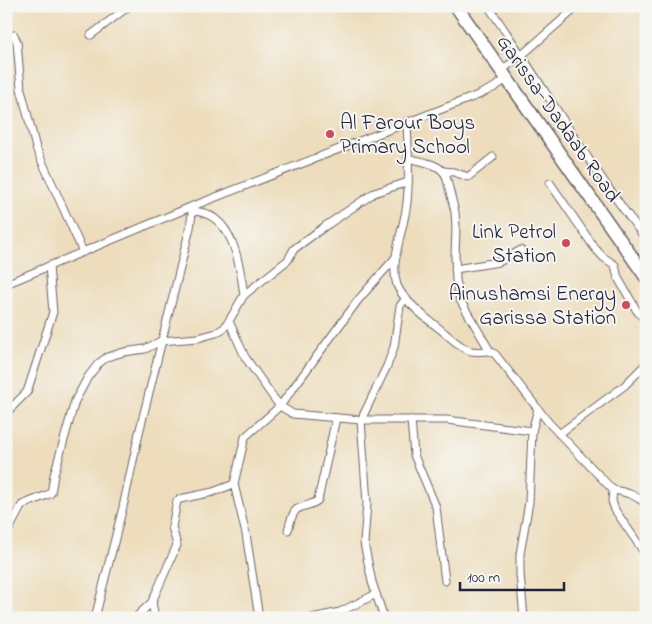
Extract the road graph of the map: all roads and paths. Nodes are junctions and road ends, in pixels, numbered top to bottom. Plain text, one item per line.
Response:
1 (129, 6) edge
2 (456, 6) edge
3 (488, 6) edge
4 (578, 6) edge
5 (14, 35) dead end
6 (91, 35) dead end
7 (522, 55) junction
8 (505, 74) junction
9 (406, 122) junction
10 (493, 157) dead end
11 (408, 158) junction
12 (443, 171) junction
13 (408, 182) junction
14 (550, 183) dead end
15 (193, 208) junction
16 (646, 239) edge
17 (521, 250) dead end
18 (83, 252) junction
19 (396, 258) junction
20 (49, 266) junction
21 (456, 269) junction
22 (646, 277) edge
23 (6, 284) edge
24 (244, 295) junction
25 (406, 298) junction
26 (229, 321) junction
27 (646, 321) edge
28 (161, 341) junction
29 (490, 351) junction
30 (646, 364) edge
31 (280, 406) junction
32 (538, 409) junction
33 (6, 412) edge
34 (336, 418) junction
35 (361, 420) junction
36 (411, 420) junction
37 (532, 431) junction
38 (559, 434) junction
39 (234, 484) junction
40 (613, 490) junction
41 (646, 504) edge
42 (288, 530) dead end
43 (6, 535) edge
44 (646, 555) edge
45 (445, 581) dead end
46 (376, 594) junction
47 (152, 602) junction
48 (322, 616) edge
49 (95, 618) edge
50 (134, 618) edge
51 (155, 618) edge
52 (259, 618) edge
53 (312, 618) edge
54 (384, 618) edge
55 (524, 618) edge

1 - 6 street
2 - 8 highway, Garissa-Dadaab Road
3 - 7 street
4 - 7 street
5 - 18 street
7 - 8 street
7 - 16 street
8 - 9 street
8 - 22 highway, Garissa-Dadaab Road
9 - 11 street
9 - 15 street
10 - 12 street
11 - 12 street
11 - 13 street
12 - 21 street
13 - 19 street
13 - 24 street
14 - 27 street
15 - 18 street
15 - 24 street
15 - 28 street
17 - 21 street
18 - 20 street
19 - 25 street
19 - 31 street
20 - 23 street
20 - 33 street
21 - 29 street
24 - 26 street
25 - 29 street
25 - 35 street
26 - 28 street
26 - 31 street
28 - 43 street
28 - 49 street
29 - 32 street
30 - 38 street
31 - 34 street
31 - 39 street
32 - 37 street
32 - 38 street
34 - 35 street
34 - 42 street
35 - 36 street
35 - 46 street
36 - 37 street
36 - 45 street
37 - 55 street
38 - 40 street
39 - 47 street
39 - 52 street
40 - 41 street
40 - 44 street
46 - 48 street
46 - 54 street
47 - 50 street
47 - 51 street
48 - 53 street

